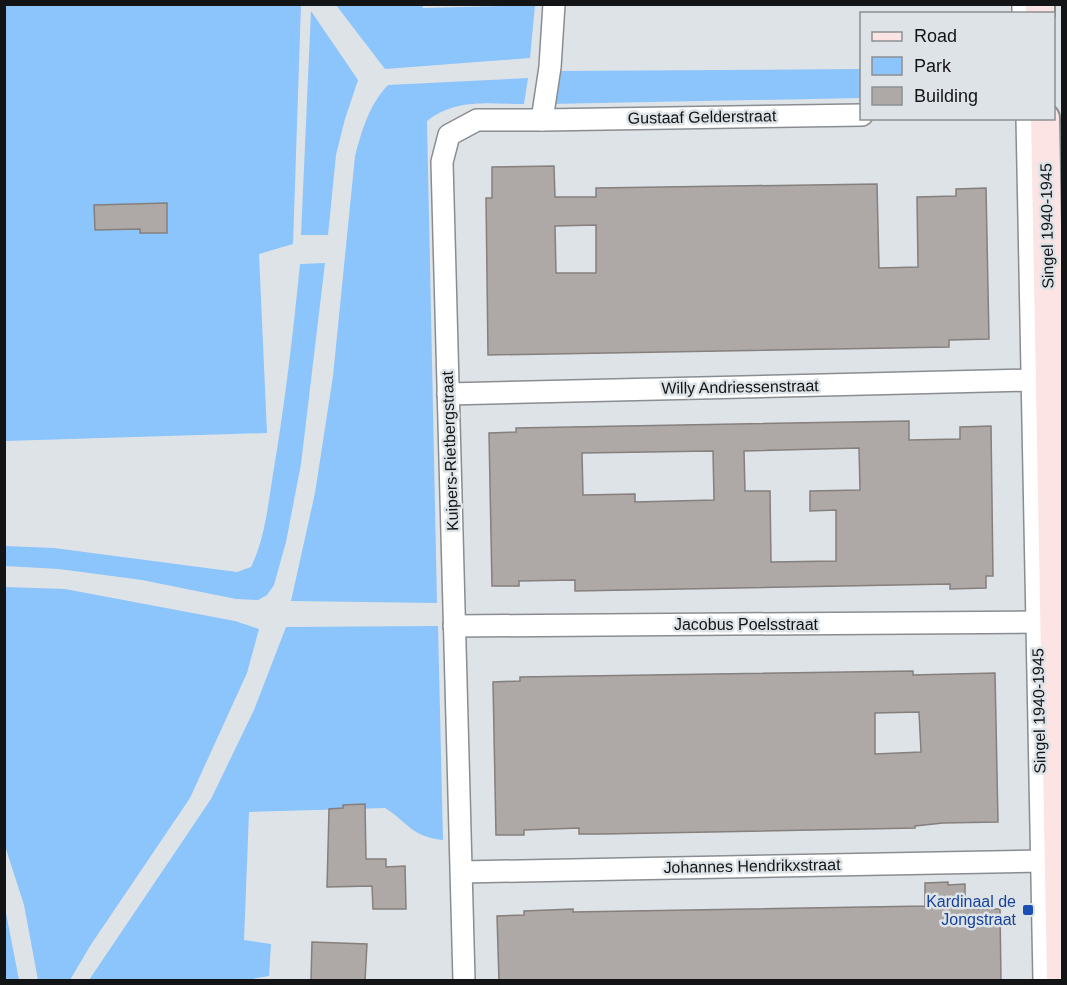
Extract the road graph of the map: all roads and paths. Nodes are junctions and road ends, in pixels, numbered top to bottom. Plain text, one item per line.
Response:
1 (554, 4) edge
2 (860, 115) edge
3 (542, 120) junction
4 (1027, 120) edge
5 (1045, 120) edge
6 (1032, 380) junction
7 (448, 394) junction
8 (1037, 622) junction
9 (454, 626) junction
10 (1042, 861) junction
11 (462, 872) junction
12 (1061, 909) edge
13 (464, 981) edge
14 (1044, 981) edge
15 (1061, 981) edge

1 - 3 street
2 - 3 street, Gustaaf Gelderstraat
3 - 7 street, Kuipers-Rietbergstraat
4 - 6 street, Singel 1940-1945
5 - 12 main road, Singel 1940-1945
6 - 7 street, Willy Andriessenstraat
6 - 8 street, Singel 1940-1945
7 - 9 street, Kuipers-Rietbergstraat
8 - 9 street, Jacobus Poelsstraat
8 - 10 street, Singel 1940-1945
9 - 11 street, Kuipers-Rietbergstraat
10 - 11 street, Johannes Hendrikxstraat
10 - 14 street, Singel 1940-1945
11 - 13 street, Kuipers-Rietbergstraat
12 - 15 main road, Singel 1940-1945

